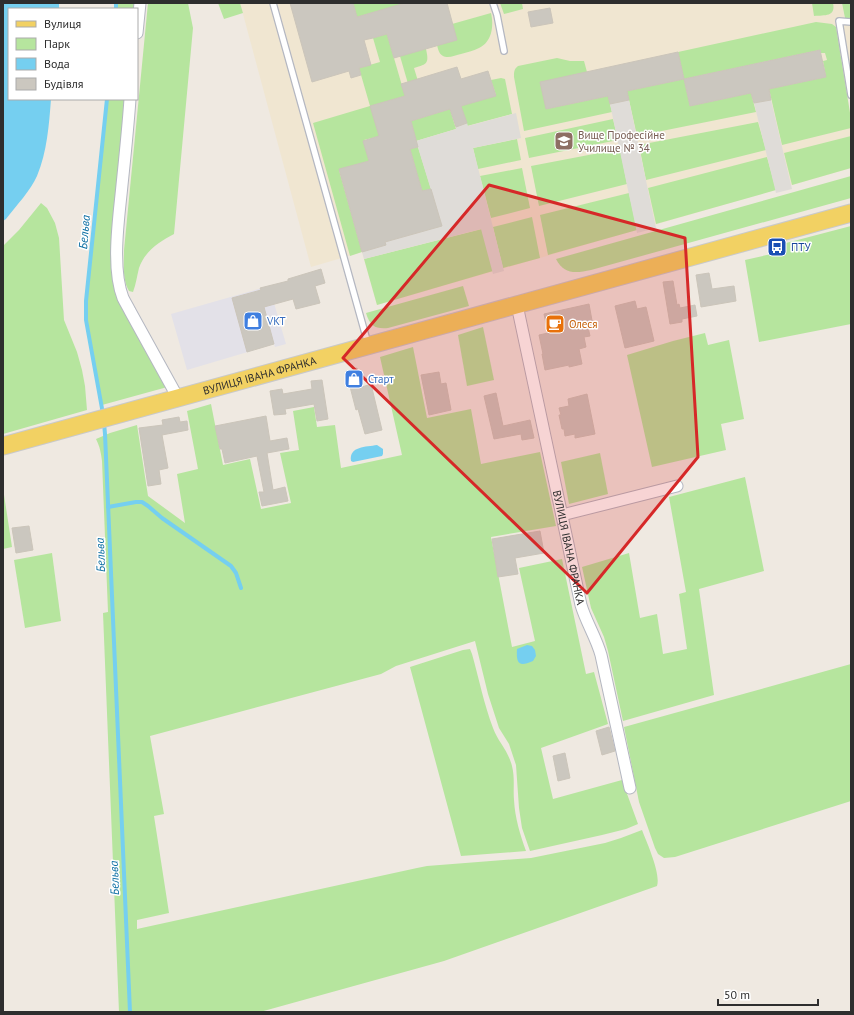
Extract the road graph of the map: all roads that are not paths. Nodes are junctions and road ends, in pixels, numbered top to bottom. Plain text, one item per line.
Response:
1 (140, 3) edge
2 (273, 3) edge
3 (493, 3) edge
4 (851, 22) edge
5 (138, 23) edge
6 (504, 51) dead end
7 (851, 95) edge
8 (130, 100) edge
9 (851, 213) edge
10 (517, 305) junction
11 (368, 346) junction
12 (178, 398) junction
13 (3, 446) edge
14 (677, 486) dead end
15 (562, 515) junction
16 (630, 788) dead end

1 - 5 street
2 - 11 lane
3 - 6 lane
4 - 7 lane
8 - 12 street
9 - 10 main road, ВУЛИЦЯ ІВАНА ФРАНКА
10 - 11 main road, ВУЛИЦЯ ІВАНА ФРАНКА
10 - 15 street, ВУЛИЦЯ ІВАНА ФРАНКА
11 - 12 main road, ВУЛИЦЯ ІВАНА ФРАНКА
12 - 13 main road, ВУЛИЦЯ ІВАНА ФРАНКА
14 - 15 street
15 - 16 street, ВУЛИЦЯ ІВАНА ФРАНКА

